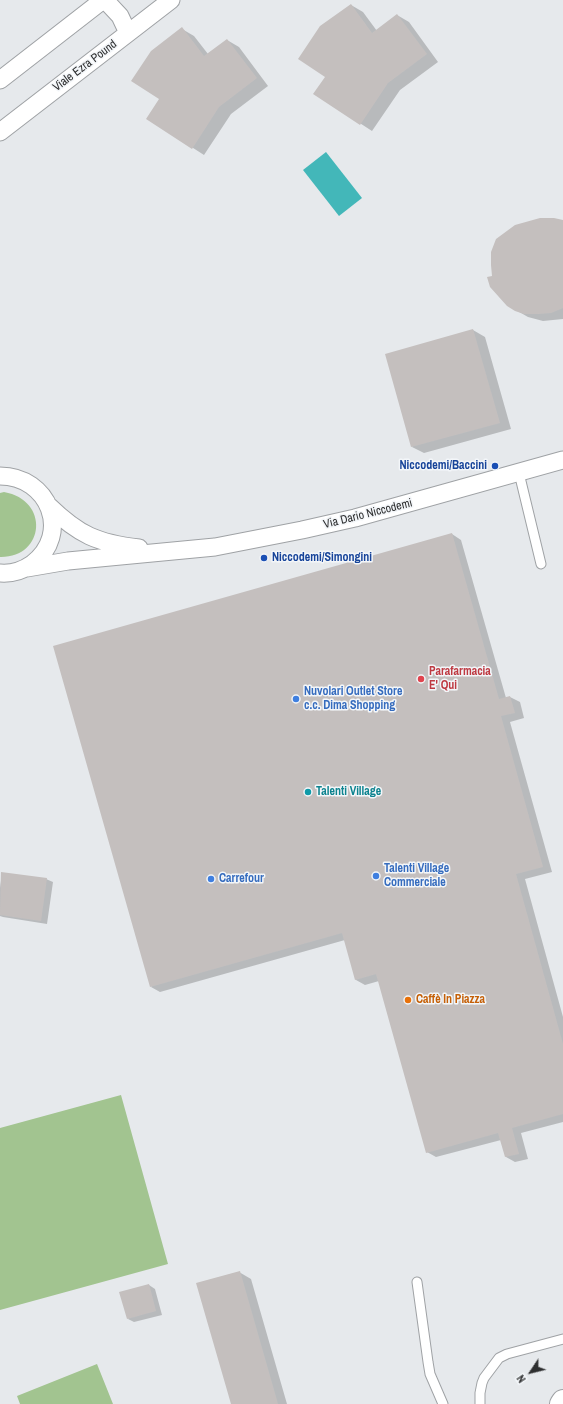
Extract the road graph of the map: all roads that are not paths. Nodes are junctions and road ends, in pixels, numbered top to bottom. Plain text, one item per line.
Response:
1 (104, 0) edge
2 (171, 0) edge
3 (128, 33) junction
4 (0, 80) edge
5 (0, 132) edge
6 (563, 460) edge
7 (0, 462) edge
8 (519, 473) junction
9 (0, 476) edge
10 (17, 478) junction
11 (49, 506) junction
12 (169, 552) junction
13 (541, 564) dead end
14 (27, 568) junction
15 (2, 574) edge
16 (417, 1282) dead end
17 (563, 1339) edge
18 (563, 1401) edge
19 (443, 1404) edge
20 (480, 1404) edge
21 (561, 1404) edge

1 - 3 street
1 - 4 street
2 - 3 street, Viale Ezra Pound
3 - 5 street, Viale Ezra Pound
6 - 8 street, Via Dario Niccodemi
7 - 10 street
8 - 12 street, Via Dario Niccodemi
8 - 13 lane
9 - 10 street
10 - 11 street
11 - 12 street, Via Dario Niccodemi
11 - 14 street
12 - 14 street, Via Dario Niccodemi
14 - 15 street, Via Dario Niccodemi
16 - 19 lane
17 - 20 lane
18 - 21 street

